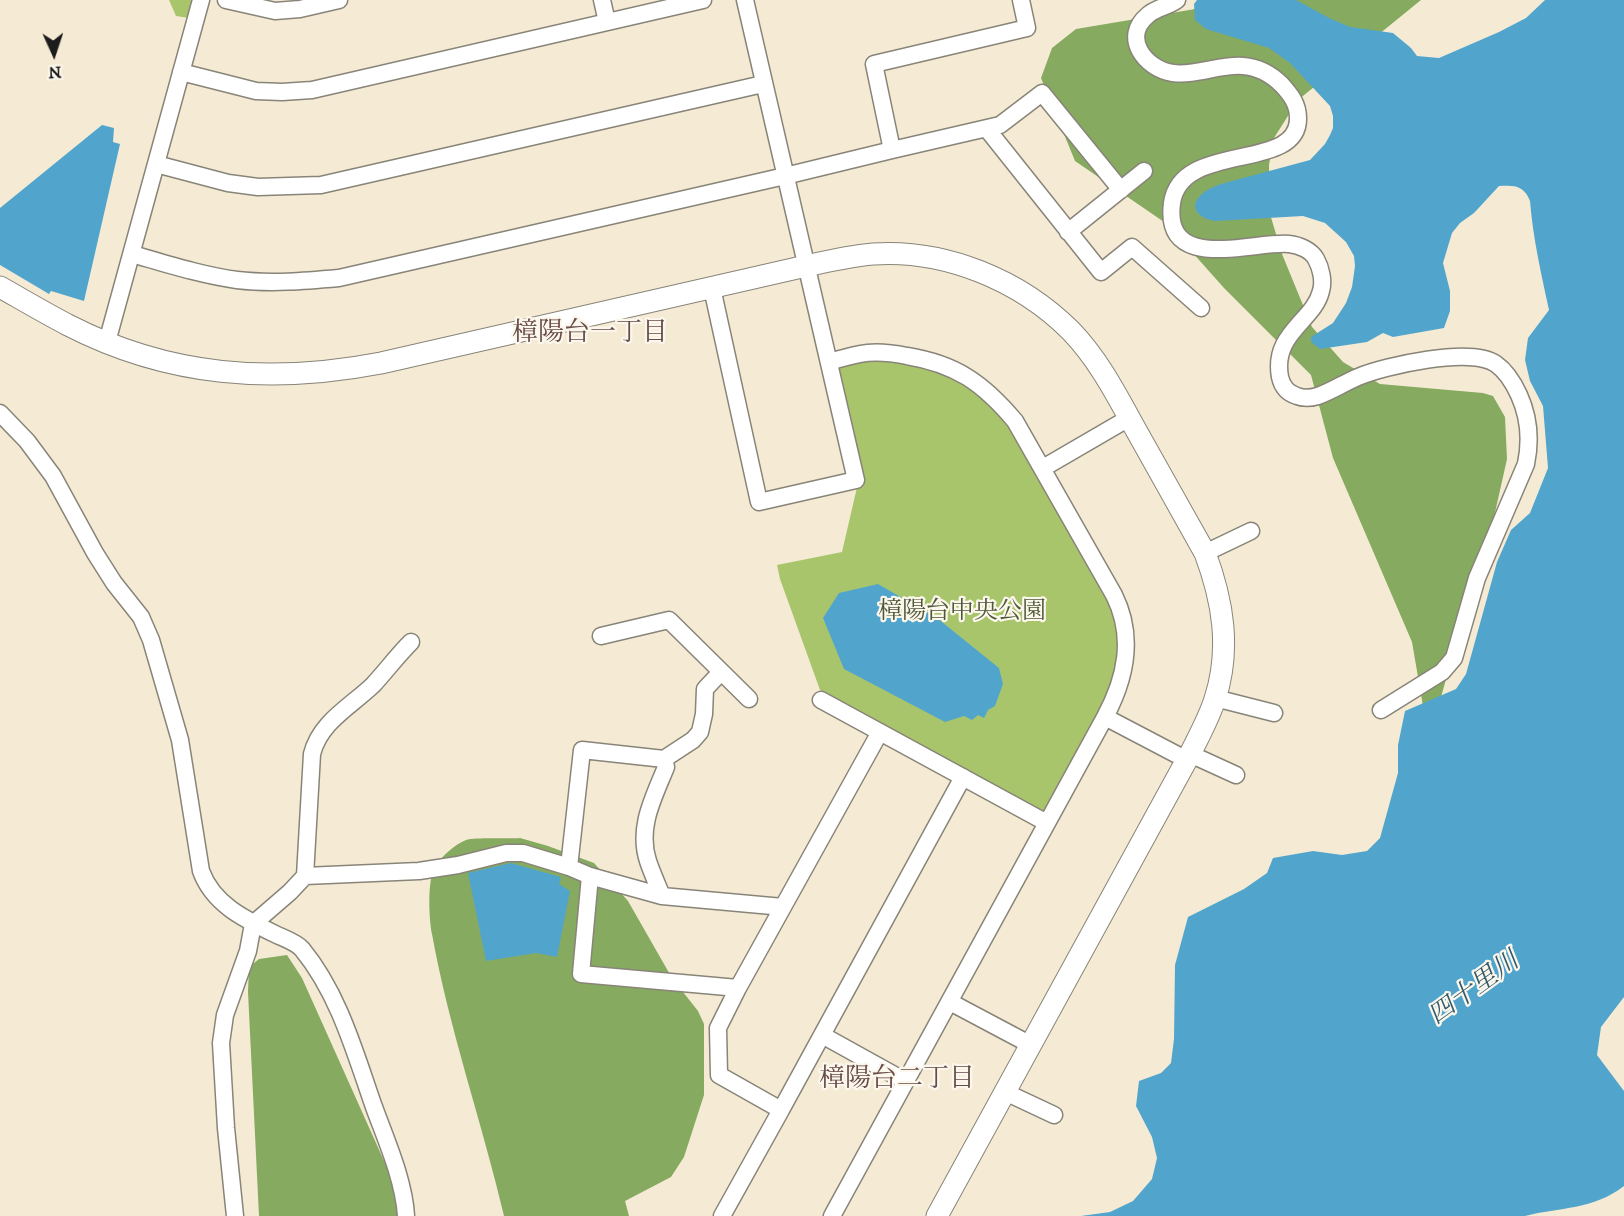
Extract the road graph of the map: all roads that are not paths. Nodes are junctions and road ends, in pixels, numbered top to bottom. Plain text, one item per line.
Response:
1 (201, 0) edge
2 (226, 0) edge
3 (339, 0) edge
4 (602, 0) edge
5 (703, 0) edge
6 (745, 0) edge
7 (1021, 0) edge
8 (1177, 0) edge
9 (607, 22) junction
10 (182, 72) junction
11 (763, 84) junction
12 (987, 129) junction
13 (892, 150) junction
14 (156, 164) junction
15 (1144, 171) dead end
16 (785, 176) junction
17 (1120, 190) junction
18 (1068, 232) junction
19 (132, 254) junction
20 (806, 266) junction
21 (0, 287) edge
22 (712, 288) junction
23 (1202, 308) dead end
24 (107, 342) junction
25 (829, 362) junction
26 (0, 412) edge
27 (1129, 418) junction
28 (1043, 468) junction
29 (1251, 531) dead end
30 (1205, 553) junction
31 (601, 636) dead end
32 (411, 642) dead end
33 (721, 672) junction
34 (1215, 698) junction
35 (749, 699) dead end
36 (821, 700) dead end
37 (1381, 710) dead end
38 (1274, 713) dead end
39 (1105, 717) junction
40 (880, 732) junction
41 (1188, 757) junction
42 (664, 759) junction
43 (1236, 776) dead end
44 (963, 777) junction
45 (1047, 823) junction
46 (569, 867) junction
47 (305, 876) junction
48 (590, 876) junction
49 (662, 896) junction
50 (783, 907) junction
51 (253, 924) junction
52 (738, 988) junction
53 (950, 1002) junction
54 (822, 1035) junction
55 (1031, 1045) junction
56 (905, 1081) junction
57 (1005, 1092) junction
58 (781, 1110) junction
59 (1054, 1115) dead end
60 (235, 1216) edge
61 (406, 1216) edge
62 (722, 1216) edge
63 (832, 1216) edge
64 (937, 1216) edge

1 - 10 street
2 - 3 street
4 - 9 street
5 - 9 street
6 - 11 street
7 - 13 street
8 - 37 street
9 - 10 street
10 - 14 street
11 - 14 street
11 - 16 street
12 - 13 street
12 - 17 street
12 - 18 street
13 - 16 street
14 - 19 street
15 - 17 street
16 - 19 street
16 - 20 street
17 - 18 street
18 - 23 street
19 - 24 street
20 - 22 street
20 - 25 street
20 - 27 street
21 - 24 street
22 - 24 street
22 - 25 street
25 - 28 street
26 - 51 street
27 - 28 street
27 - 30 street
28 - 39 street
29 - 30 street
30 - 34 street
31 - 33 street
32 - 47 street
33 - 35 street
33 - 42 street
34 - 38 street
34 - 41 street
36 - 40 street
39 - 41 street
39 - 45 street
40 - 44 street
40 - 50 street
41 - 43 street
41 - 55 street
42 - 46 street
42 - 49 street
44 - 45 street
44 - 54 street
45 - 53 street
46 - 47 street
46 - 48 street
47 - 51 street
48 - 49 street
48 - 52 street
49 - 50 street
50 - 52 street
51 - 60 street
51 - 61 street
52 - 58 street
53 - 55 street
53 - 56 street
54 - 56 street
54 - 58 street
55 - 57 street
56 - 63 street
57 - 59 street
57 - 64 street
58 - 62 street

